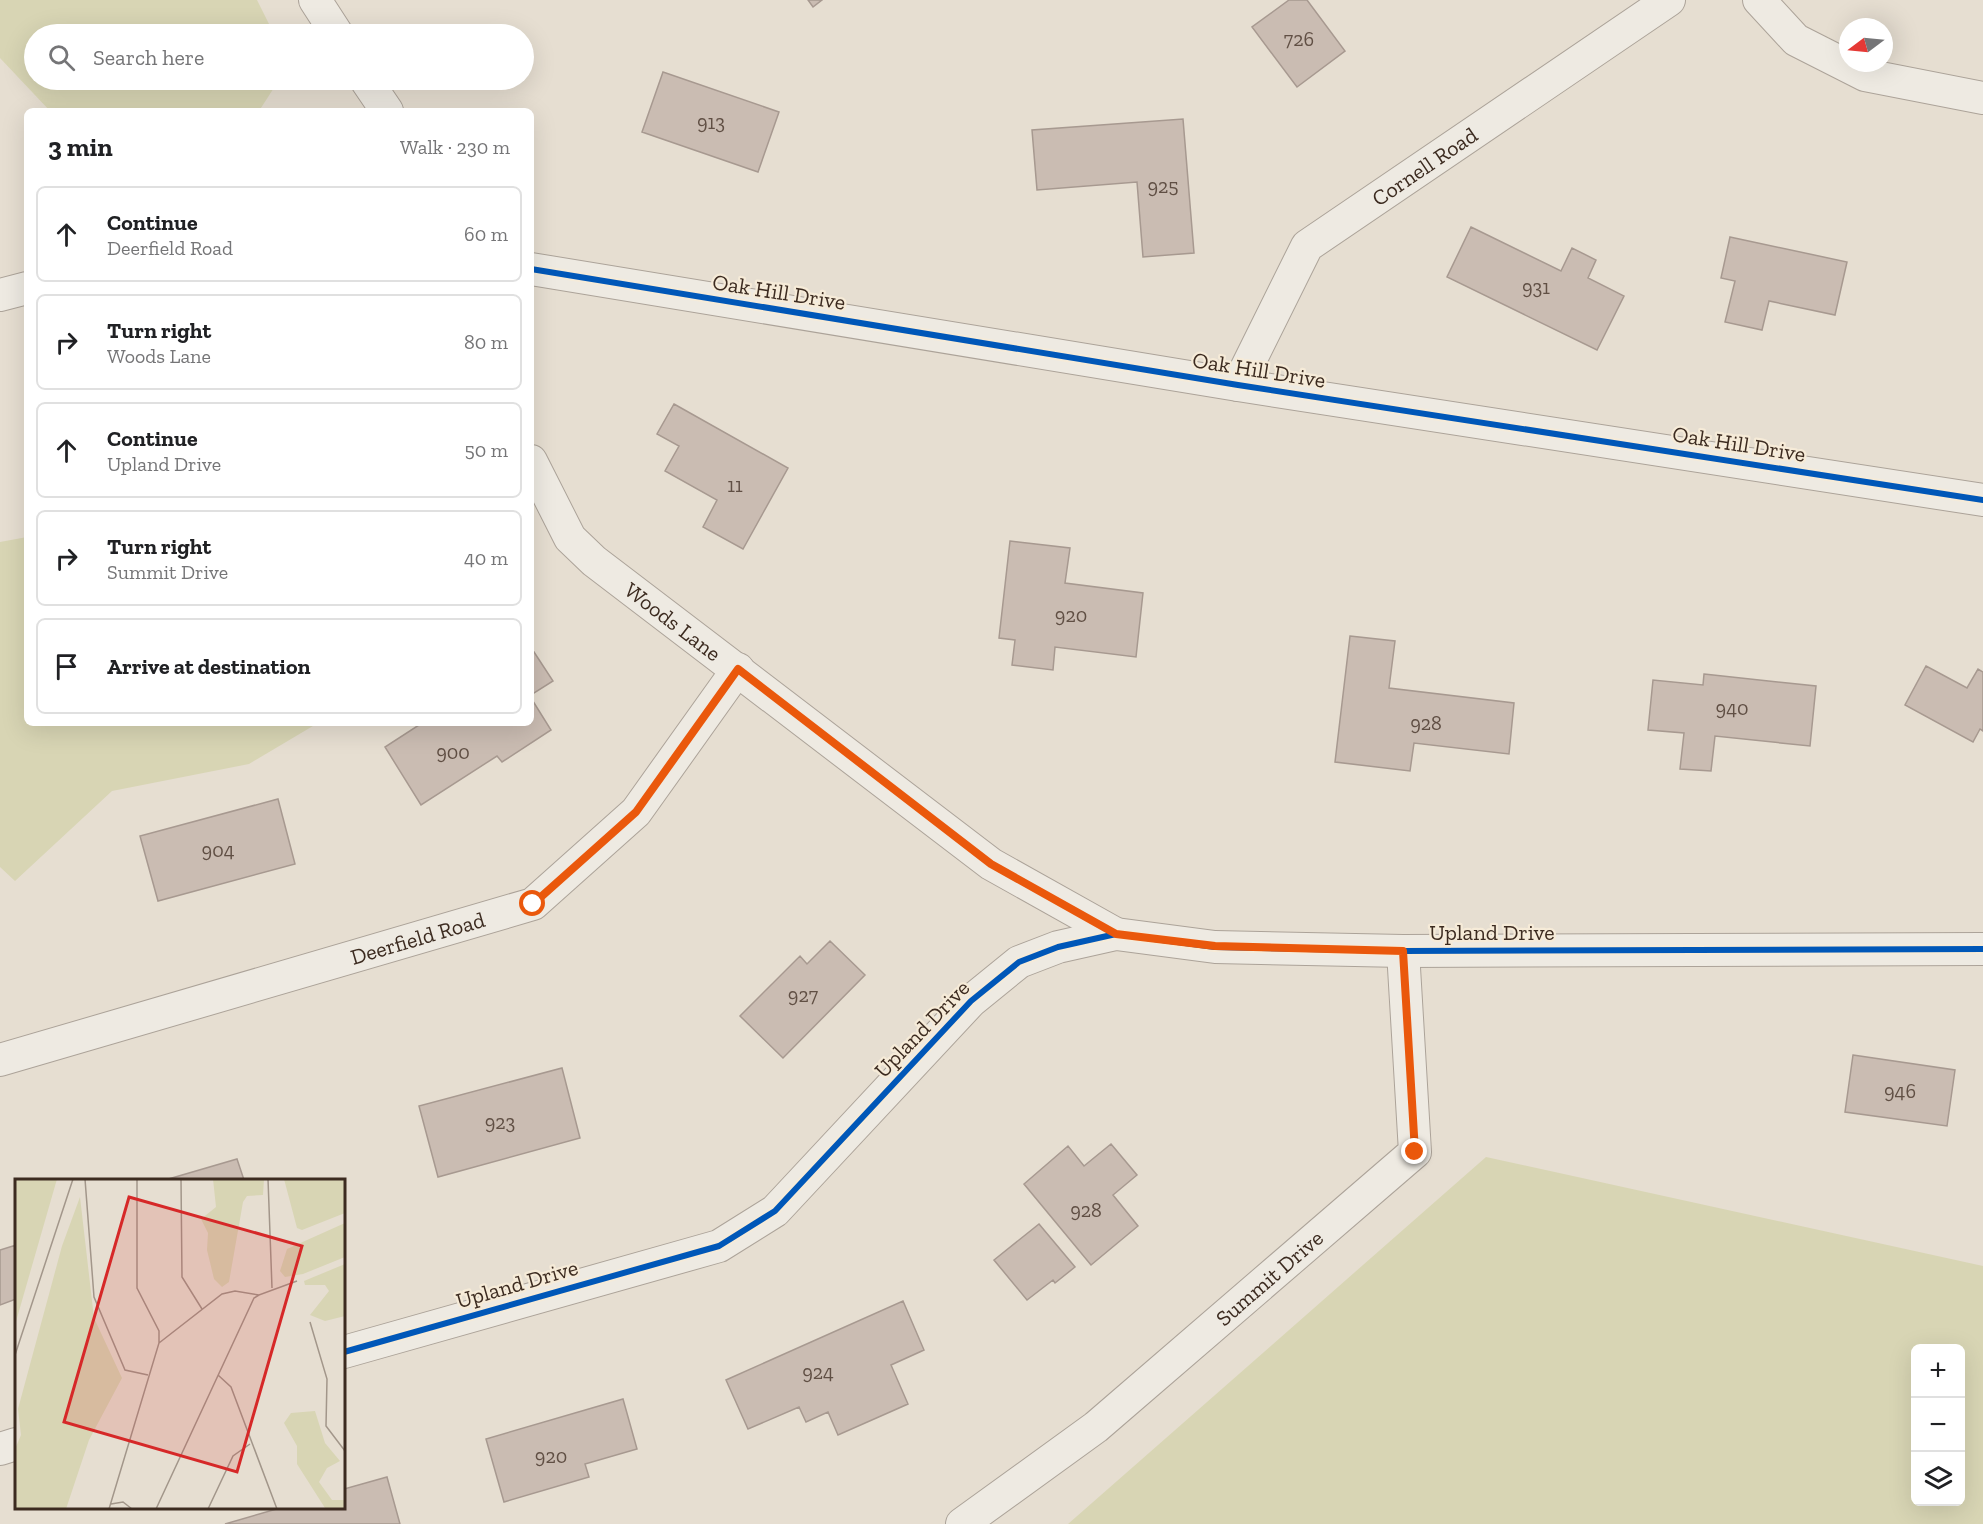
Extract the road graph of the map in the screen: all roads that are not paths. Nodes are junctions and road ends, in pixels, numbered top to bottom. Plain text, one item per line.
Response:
1 (315, 0) edge
2 (1669, 0) edge
3 (1759, 0) edge
4 (331, 24) edge
5 (373, 90) edge
6 (1983, 98) edge
7 (385, 108) edge
8 (534, 269) edge
9 (24, 289) edge
10 (0, 295) edge
11 (1238, 385) junction
12 (534, 467) edge
13 (1983, 500) edge
14 (738, 669) junction
15 (1116, 934) junction
16 (1983, 949) edge
17 (1403, 951) junction
18 (0, 1060) edge
19 (345, 1352) edge
20 (15, 1444) edge
21 (0, 1449) edge
22 (962, 1524) edge

1 - 4 street
2 - 11 street, Cornell Road
3 - 6 street
5 - 7 street
8 - 11 street, Oak Hill Drive
9 - 10 street
11 - 13 street, Oak Hill Drive
12 - 14 street, Woods Lane
14 - 15 street, Woods Lane
14 - 18 street, Deerfield Road
15 - 17 street, Upland Drive
15 - 19 street, Upland Drive
16 - 17 street, Upland Drive
17 - 22 street, Summit Drive
20 - 21 street

